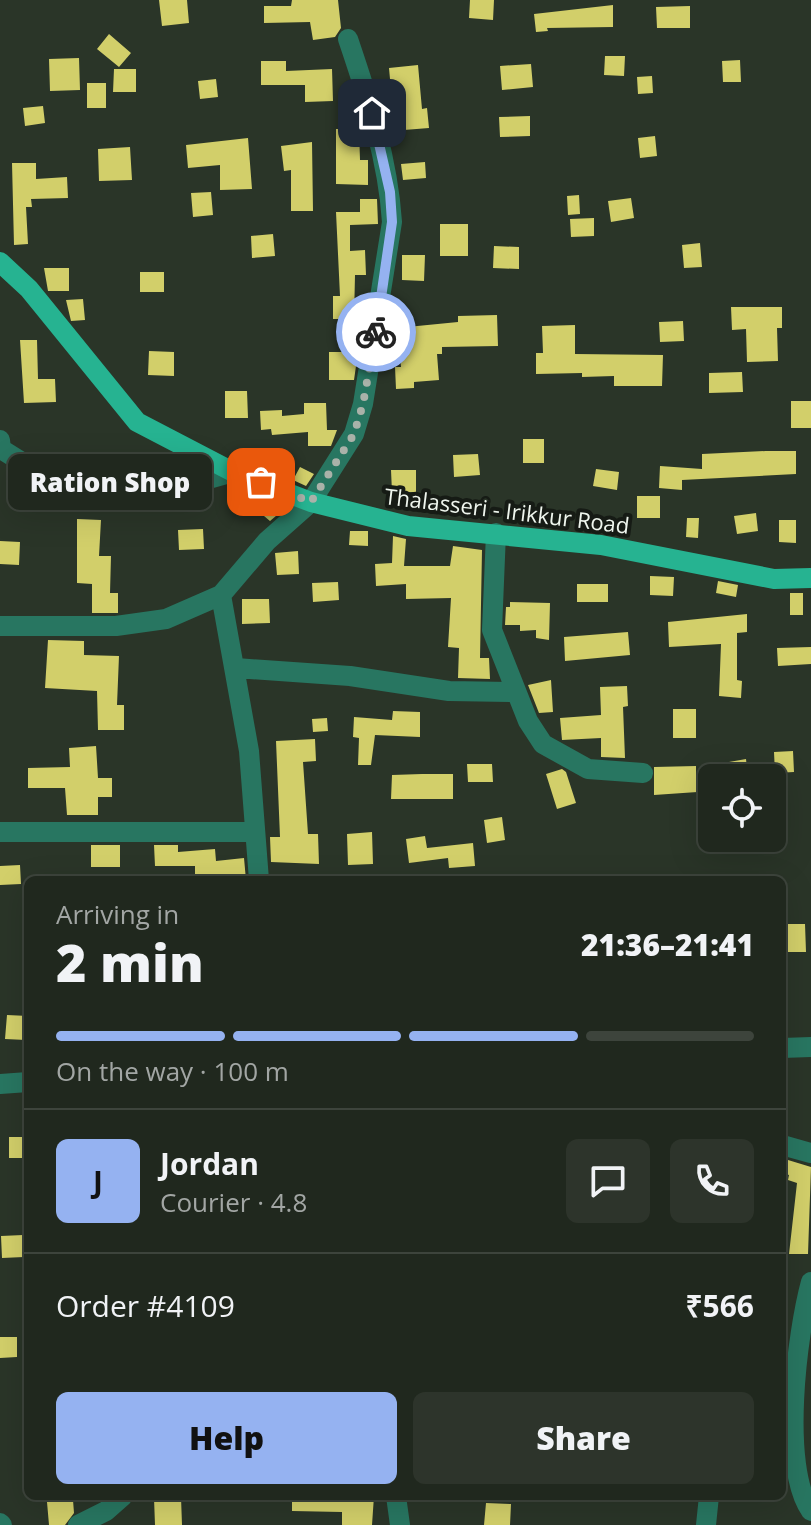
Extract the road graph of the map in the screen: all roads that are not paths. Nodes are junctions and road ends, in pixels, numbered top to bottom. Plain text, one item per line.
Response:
1 (348, 39) dead end
2 (0, 262) edge
3 (0, 440) edge
4 (233, 472) junction
5 (311, 502) junction
6 (496, 533) junction
7 (811, 578) edge
8 (221, 595) junction
9 (0, 626) edge
10 (236, 668) junction
11 (516, 692) junction
12 (643, 773) dead end
13 (0, 832) edge
14 (254, 832) junction
15 (259, 876) edge
16 (811, 1047) edge
17 (786, 1048) edge
18 (24, 1082) edge
19 (0, 1084) edge
20 (786, 1146) edge
21 (811, 1153) edge
22 (811, 1282) edge
23 (792, 1336) edge
24 (118, 1500) edge
25 (397, 1500) edge
26 (709, 1500) edge
27 (811, 1511) edge
28 (78, 1525) edge
29 (400, 1525) edge
30 (706, 1525) edge

1 - 5 street
2 - 4 main road, Thalasseri - Irikkur Road
3 - 4 street
4 - 5 main road, Thalasseri - Irikkur Road
5 - 6 main road, Thalasseri - Irikkur Road
5 - 8 street
6 - 7 main road, Thalasseri - Irikkur Road
6 - 11 street
8 - 9 street
8 - 10 street
10 - 11 street
10 - 14 street
11 - 12 street
13 - 14 street
14 - 15 street
16 - 17 street
18 - 19 street
20 - 21 street
22 - 23 street
23 - 27 street
24 - 28 street
25 - 29 street
26 - 30 street

